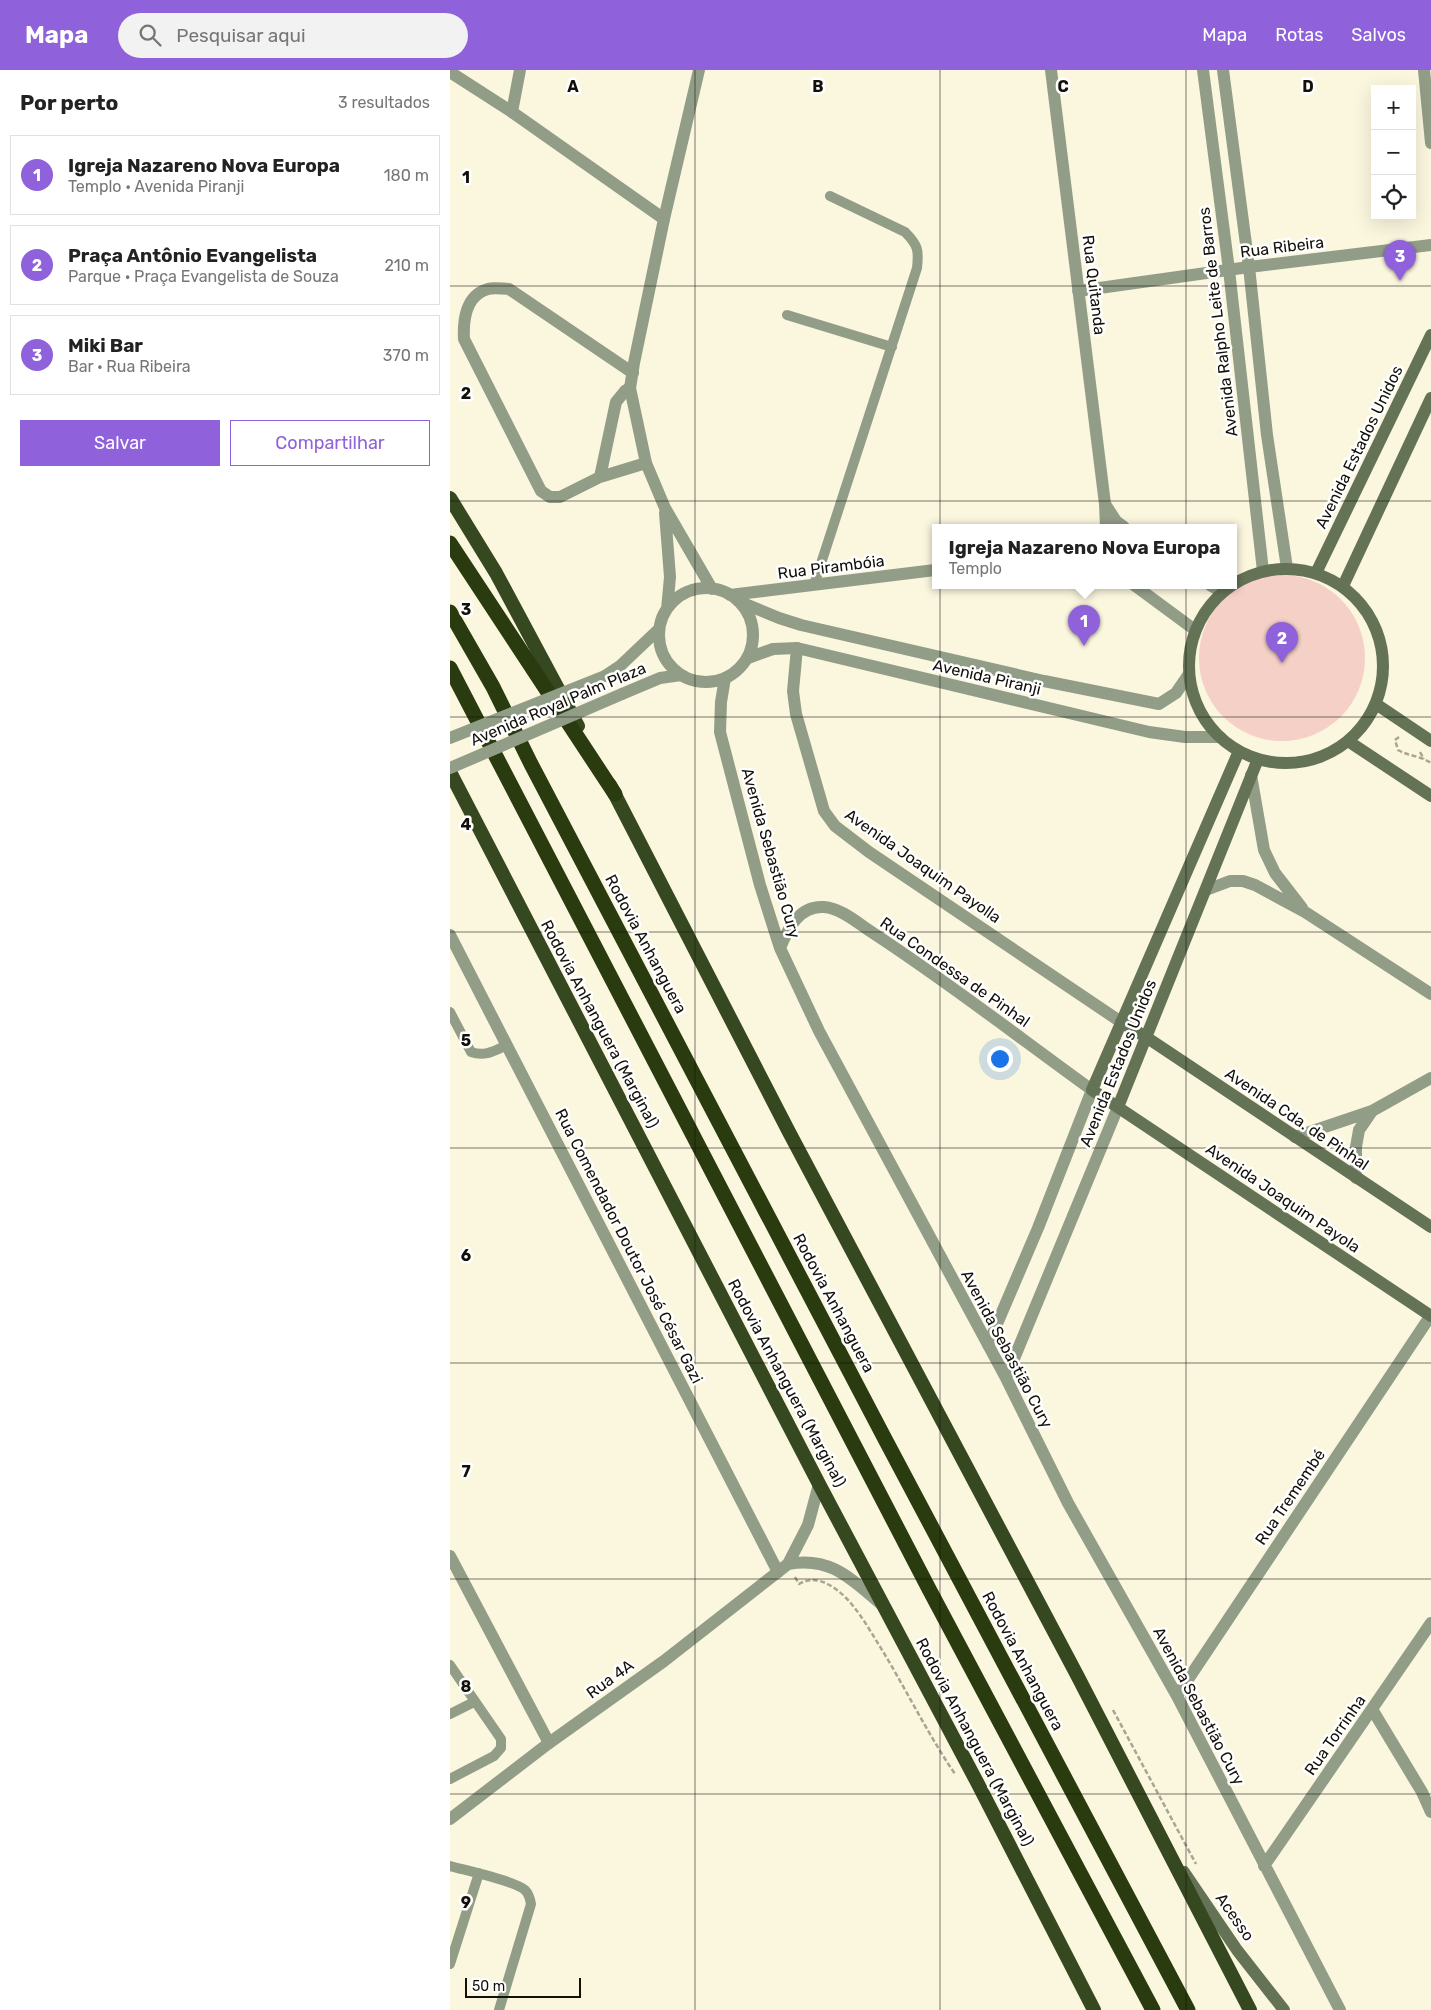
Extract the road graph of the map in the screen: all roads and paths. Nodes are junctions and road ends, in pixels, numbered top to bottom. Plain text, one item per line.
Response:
1 (520, 70) edge
2 (699, 70) edge
3 (1051, 70) edge
4 (1203, 70) edge
5 (1223, 70) edge
6 (1424, 70) edge
7 (450, 72) edge
8 (512, 112) junction
9 (1431, 144) edge
10 (830, 196) dead end
11 (664, 219) junction
12 (1431, 245) edge
13 (1249, 267) junction
14 (1229, 270) junction
15 (1078, 291) junction
16 (787, 316) dead end
17 (1431, 335) edge
18 (892, 347) junction
19 (633, 373) junction
20 (630, 388) junction
21 (1431, 398) edge
22 (646, 463) junction
23 (600, 477) junction
24 (450, 498) edge
25 (1105, 504) junction
26 (665, 508) junction
27 (1106, 524) edge
28 (1120, 524) edge
29 (450, 543) edge
30 (1287, 568) junction
31 (932, 570) edge
32 (1263, 571) junction
33 (1316, 573) junction
34 (1237, 583) edge
35 (814, 585) junction
36 (1342, 586) junction
37 (712, 589) junction
38 (1139, 589) edge
39 (1217, 589) edge
40 (1227, 589) edge
41 (1222, 592) junction
42 (734, 598) junction
43 (667, 609) junction
44 (450, 612) edge
45 (660, 629) junction
46 (1195, 630) junction
47 (797, 648) junction
48 (748, 658) junction
49 (450, 668) edge
50 (680, 674) junction
51 (1189, 674) junction
52 (726, 678) junction
53 (1376, 704) junction
54 (1220, 737) junction
55 (450, 738) edge
56 (1405, 740) dead end
57 (1348, 741) junction
58 (1431, 742) edge
59 (1417, 747) dead end
60 (1239, 751) junction
61 (1258, 759) junction
62 (1424, 759) junction
63 (1431, 763) edge
64 (450, 768) edge
65 (450, 772) edge
66 (1251, 775) junction
67 (614, 794) junction
68 (1431, 796) edge
69 (1206, 890) junction
70 (1305, 912) junction
71 (450, 935) edge
72 (780, 948) junction
73 (1431, 994) edge
74 (450, 1012) edge
75 (1121, 1022) junction
76 (1146, 1037) junction
77 (507, 1045) junction
78 (1431, 1078) edge
79 (1092, 1090) junction
80 (1118, 1107) junction
81 (1372, 1110) junction
82 (1295, 1137) junction
83 (1356, 1178) junction
84 (1431, 1227) edge
85 (1431, 1316) edge
86 (988, 1346) junction
87 (1006, 1378) junction
88 (819, 1484) junction
89 (450, 1556) edge
90 (783, 1568) junction
91 (885, 1608) junction
92 (1431, 1622) edge
93 (450, 1665) edge
94 (1177, 1696) junction
95 (474, 1702) junction
96 (1372, 1709) junction
97 (450, 1714) edge
98 (549, 1743) junction
99 (450, 1779) edge
100 (959, 1781) dead end
101 (1431, 1812) edge
102 (450, 1819) edge
103 (1162, 1840) junction
104 (450, 1866) edge
105 (1264, 1866) junction
106 (480, 1873) junction
107 (450, 1964) edge
108 (500, 2010) edge
109 (1094, 2010) edge
110 (1153, 2010) edge
111 (1188, 2010) edge
112 (1250, 2010) edge
113 (1284, 2010) edge
114 (1340, 2010) edge

1 - 8 street
2 - 11 street
3 - 15 street, Rua Quitanda
4 - 14 street, Avenida Ralpho Leite de Barros
5 - 13 street
6 - 9 street
7 - 8 street
8 - 11 street
10 - 18 lane
11 - 19 street
12 - 13 street, Rua Ribeira
13 - 14 street, Rua Ribeira
13 - 30 street
14 - 15 street, Rua Ribeira
14 - 32 street, Avenida Ralpho Leite de Barros
15 - 25 street, Rua Quitanda
16 - 18 lane
17 - 33 main road, Avenida Estados Unidos
18 - 35 lane
19 - 20 street
19 - 23 street
20 - 22 street
20 - 23 street
21 - 36 main road
22 - 23 street
22 - 26 street
24 - 67 highway
25 - 27 street, Rua Quitanda
25 - 28 street, Rua Quitanda
26 - 37 street
26 - 43 street
29 - 67 highway
30 - 32 main road
30 - 33 main road
31 - 35 street, Rua Pirambóia
32 - 34 main road
33 - 36 main road
35 - 42 street, Rua Pirambóia
36 - 53 main road
37 - 42 street
37 - 43 street
38 - 46 street
39 - 41 street
40 - 41 main road
41 - 46 main road
42 - 48 street
42 - 51 street, Avenida Piranji
43 - 45 street
44 - 111 highway, Rodovia Anhanguera
45 - 50 street
45 - 55 street, Avenida Royal Palm Plaza, bridge
46 - 51 main road
47 - 48 street, Avenida Piranji
47 - 54 street, Avenida Piranji
47 - 75 street, Avenida Joaquim Payolla
48 - 52 street
49 - 110 highway
50 - 52 street
50 - 64 street, Avenida Royal Palm Plaza, bridge
51 - 54 main road
52 - 72 street, Avenida Sebastião Cury
53 - 57 main road
53 - 58 main road
54 - 60 main road
56 - 62 path
57 - 61 main road
57 - 68 main road
59 - 62 path
60 - 61 main road
60 - 75 main road, Avenida Estados Unidos
61 - 66 main road, Avenida Estados Unidos
62 - 63 path
65 - 88 highway, Rodovia Anhanguera (Marginal)
66 - 69 main road, Avenida Estados Unidos
66 - 70 street
67 - 103 highway
69 - 70 street
69 - 76 main road, Avenida Estados Unidos
70 - 73 street
71 - 77 street, Rua Comendador Doutor José César Gazi
72 - 79 street, Rua Condessa de Pinhal
72 - 86 street, Avenida Sebastião Cury
74 - 77 lane
75 - 76 main road, Avenida Joaquim Payolla
75 - 79 main road, Avenida Estados Unidos
76 - 80 main road, Avenida Estados Unidos
76 - 82 main road, Avenida Cda. de Pinhal
77 - 90 street, Rua Comendador Doutor José César Gazi
78 - 81 street
79 - 80 main road, Rua Condessa de Pinhal
79 - 86 street, Avenida Estados Unidos
80 - 85 main road, Avenida Joaquim Payola
80 - 87 street, Avenida Estados Unidos
81 - 82 street
81 - 83 street
82 - 83 main road, Avenida Cda. de Pinhal
83 - 84 main road, Avenida Cda. de Pinhal
85 - 94 street, Rua Tremembé
86 - 87 street, Avenida Sebastião Cury
87 - 94 street, Avenida Sebastião Cury
88 - 90 street, Rua 4A
88 - 91 highway, Rodovia Anhanguera (Marginal)
89 - 98 street
90 - 91 street
90 - 98 street, Rua 4A
90 - 100 path
91 - 109 highway, Rodovia Anhanguera (Marginal)
92 - 96 street, Rua Torrinha
93 - 95 lane
94 - 105 street, Avenida Sebastião Cury
95 - 97 lane
95 - 99 lane
96 - 101 street
96 - 105 street, Rua Torrinha
98 - 102 street, Rua 4A
103 - 112 highway
103 - 113 main road, Acesso
104 - 106 lane
105 - 114 street, Avenida Sebastião Cury
106 - 107 lane
106 - 108 lane

